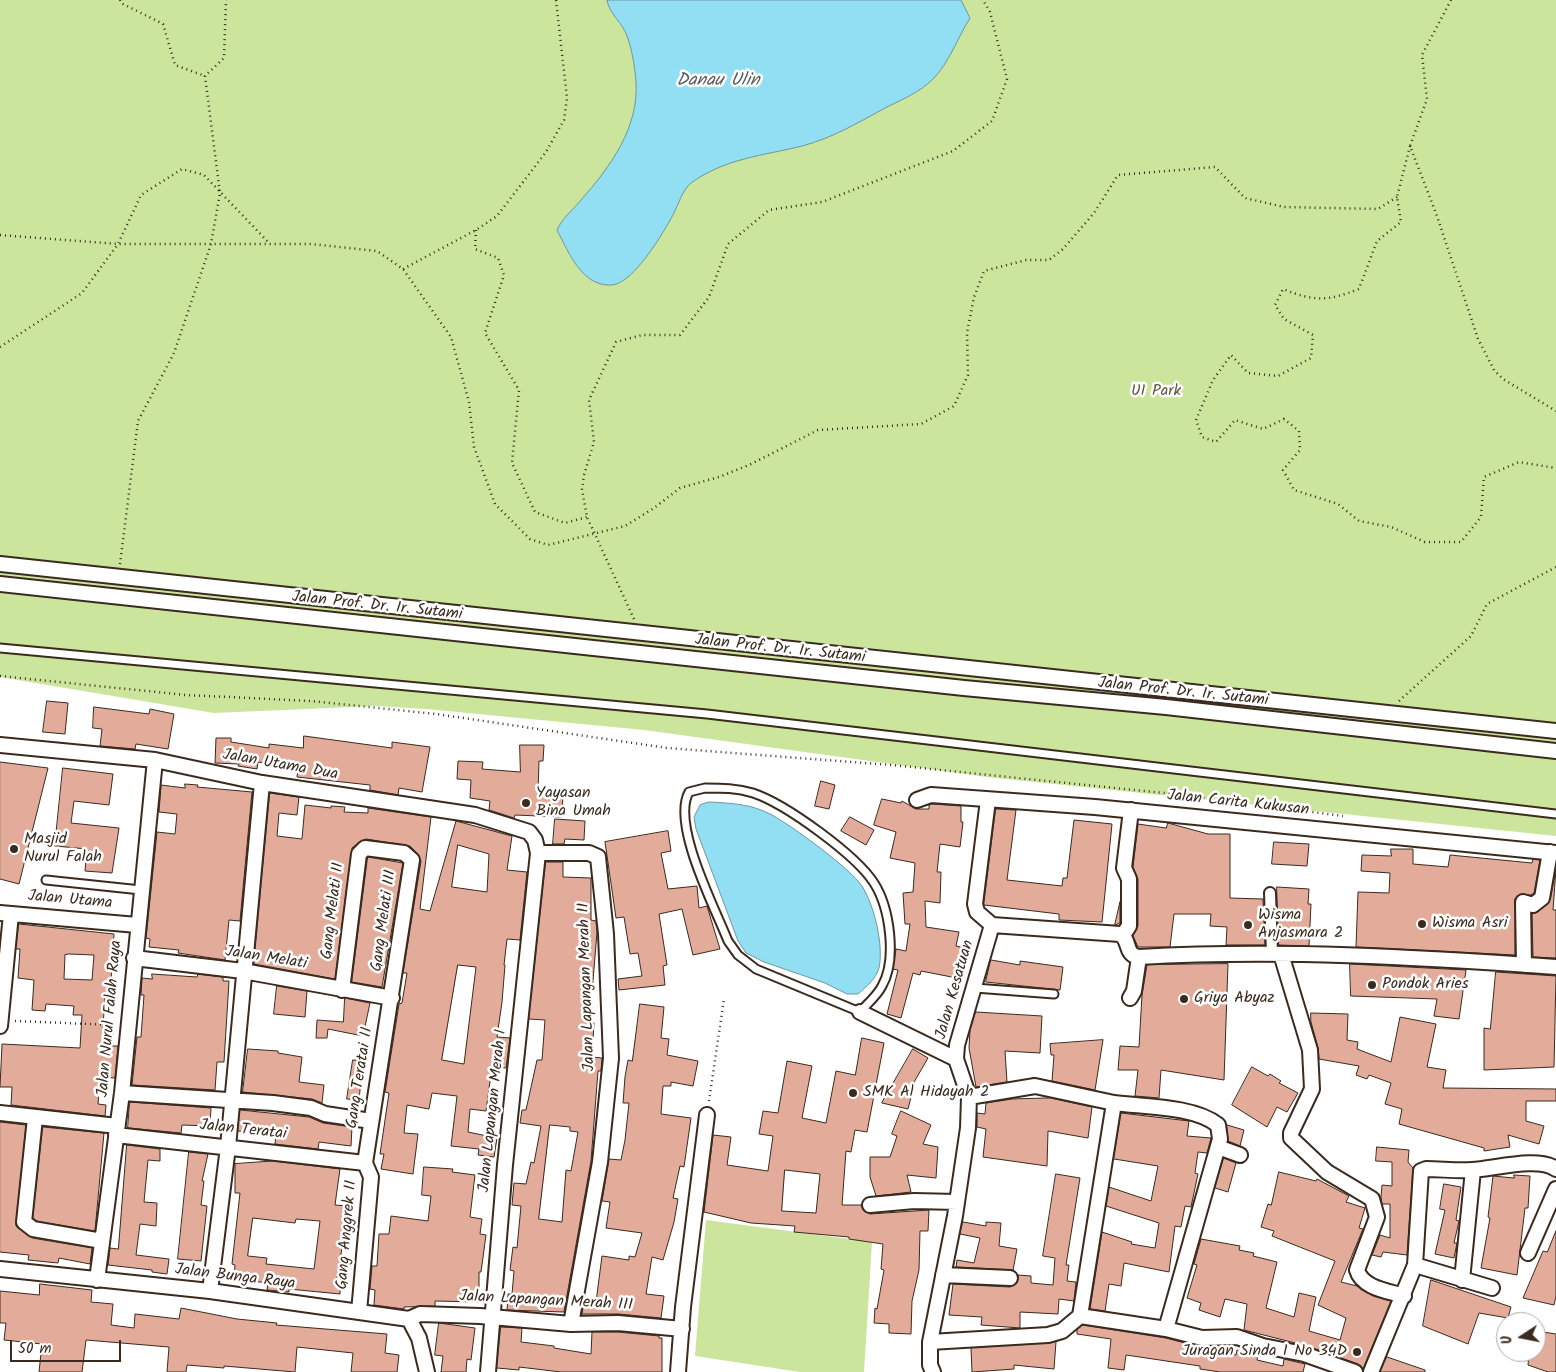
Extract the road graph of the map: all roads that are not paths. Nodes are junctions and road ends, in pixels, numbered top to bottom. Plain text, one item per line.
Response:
1 (0, 564) edge
2 (0, 584) edge
3 (0, 648) edge
4 (1556, 731) edge
5 (0, 745) edge
6 (1556, 751) edge
7 (155, 760) junction
8 (262, 783) junction
9 (917, 800) dead end
10 (988, 800) junction
11 (1131, 810) junction
12 (1556, 814) edge
13 (1553, 852) edge
14 (404, 853) joint
15 (538, 853) junction
16 (46, 880) dead end
17 (141, 890) junction
18 (1270, 893) dead end
19 (6, 914) edge
20 (137, 925) junction
21 (992, 925) junction
22 (1123, 935) junction
23 (1277, 954) junction
24 (1139, 957) junction
25 (134, 958) junction
26 (1524, 965) junction
27 (1556, 967) edge
28 (243, 971) junction
29 (975, 988) junction
30 (342, 990) junction
31 (1054, 994) dead end
32 (392, 998) junction
33 (1130, 998) dead end
34 (860, 1012) junction
35 (1, 1020) edge
36 (0, 1026) edge
37 (956, 1059) junction
38 (122, 1093) junction
39 (969, 1097) junction
40 (232, 1102) junction
41 (1114, 1104) junction
42 (0, 1113) edge
43 (707, 1115) road end
44 (35, 1118) junction
45 (372, 1121) junction
46 (117, 1130) junction
47 (228, 1147) junction
48 (1218, 1147) junction
49 (1240, 1155) dead end
50 (366, 1163) junction
51 (1556, 1169) edge
52 (1473, 1170) junction
53 (1556, 1189) edge
54 (957, 1202) junction
55 (870, 1205) dead end
56 (102, 1241) junction
57 (1528, 1253) dead end
58 (1415, 1265) junction
59 (0, 1269) edge
60 (943, 1275) junction
61 (1010, 1278) dead end
62 (97, 1280) junction
63 (1462, 1280) junction
64 (1492, 1288) dead end
65 (210, 1291) junction
66 (1404, 1296) junction
67 (359, 1312) junction
68 (1080, 1316) junction
69 (492, 1318) junction
70 (408, 1320) junction
71 (571, 1324) junction
72 (682, 1329) junction
73 (1166, 1329) junction
74 (930, 1342) junction
75 (427, 1372) edge
76 (488, 1372) edge
77 (678, 1372) edge
78 (933, 1372) edge
79 (1355, 1372) edge
80 (1371, 1372) edge

1 - 4 street, Jalan Prof. Dr. Ir. Sutami
2 - 6 street, Jalan Prof. Dr. Ir. Sutami
3 - 12 lane
5 - 7 street, Jalan Utama Dua
7 - 8 street, Jalan Utama Dua
7 - 17 street, Jalan Nurul Falah Raya
8 - 15 street, Jalan Utama Dua
8 - 28 street
9 - 10 street, Jalan Carita Kukusan
10 - 11 street, Jalan Carita Kukusan
10 - 21 street, Jalan Kesatuan
11 - 13 street, Jalan Carita Kukusan
11 - 22 street
13 - 26 street
14 - 30 street, Gang Melati II
14 - 32 street, Gang Melati III
15 - 69 street, Jalan Lapangan Merah I
15 - 71 street, Jalan Lapangan Merah II
16 - 17 lane
17 - 20 street, Jalan Nurul Falah Raya
18 - 23 street
19 - 20 street, Jalan Utama
19 - 35 street
20 - 25 street, Jalan Nurul Falah Raya
21 - 22 street
21 - 29 street, Jalan Kesatuan
22 - 24 street
23 - 24 street
23 - 26 street
23 - 66 street
24 - 33 street
25 - 28 street, Jalan Melati
25 - 38 street, Jalan Nurul Falah Raya
26 - 27 street
28 - 30 street, Jalan Melati
28 - 40 street
29 - 31 lane
29 - 37 street, Jalan Kesatuan
30 - 32 street, Jalan Melati
32 - 45 street, Gang Teratai II
34 - 34 lane
34 - 37 street
35 - 36 street
37 - 39 street, Jalan Kesatuan
38 - 40 street
38 - 46 street, Jalan Nurul Falah Raya
39 - 41 street
39 - 54 street, Jalan Kesatuan
40 - 45 street
40 - 47 street
41 - 48 street
41 - 68 street
42 - 44 street, Jalan Teratai
43 - 72 street
44 - 46 street, Jalan Teratai
44 - 56 street
45 - 50 street, Gang Teratai II
46 - 47 street, Jalan Teratai
46 - 56 street, Jalan Nurul Falah Raya
47 - 50 street, Jalan Teratai
47 - 65 street
48 - 49 street
48 - 73 street
50 - 67 street, Gang Anggrek II
51 - 52 street
52 - 58 street
52 - 63 street
53 - 57 street
54 - 55 street
54 - 60 street, Jalan Kesatuan
56 - 62 street, Jalan Nurul Falah Raya
58 - 63 street
58 - 66 street
59 - 62 street, Jalan Bunga Raya
60 - 61 street
60 - 74 street, Jalan Kesatuan
62 - 65 street, Jalan Bunga Raya
63 - 64 street
65 - 67 street, Jalan Bunga Raya
66 - 80 street
67 - 70 street, Jalan Bunga Raya
68 - 73 street
68 - 74 street
69 - 70 street, Jalan Lapangan Merah III
69 - 71 street, Jalan Lapangan Merah III
69 - 76 street, Jalan Lapangan Merah I
70 - 75 street
71 - 72 street, Jalan Lapangan Merah III
72 - 77 street
73 - 79 street
74 - 78 street, Jalan Kesatuan

